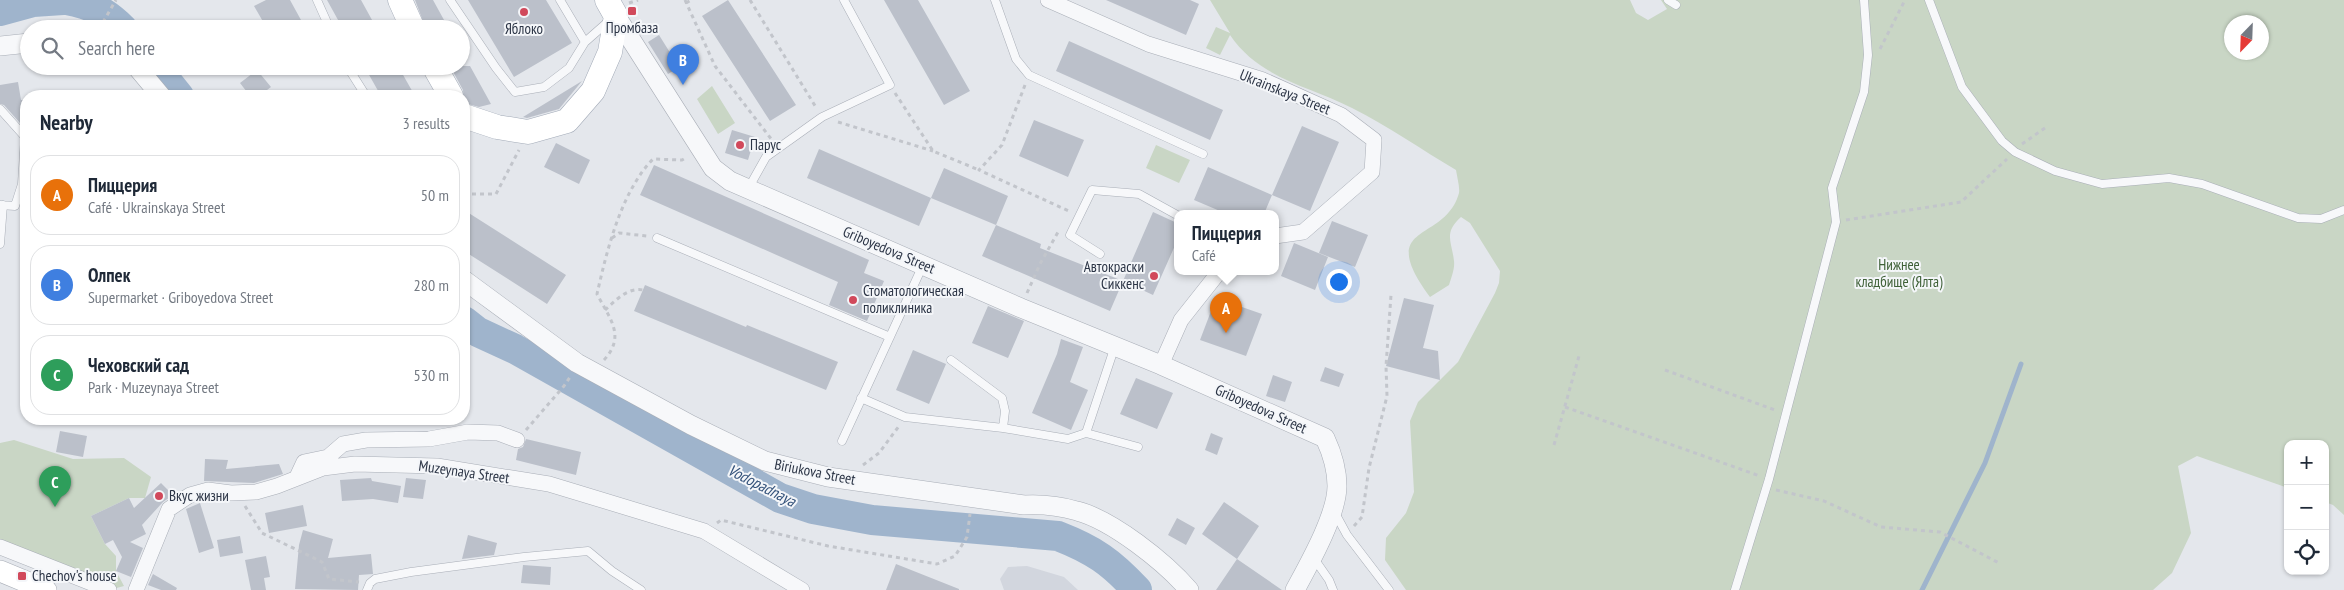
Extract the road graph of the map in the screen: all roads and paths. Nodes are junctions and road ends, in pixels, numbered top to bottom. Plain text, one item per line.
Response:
1 (116, 0) edge
2 (317, 0) edge
3 (400, 0) edge
4 (450, 0) edge
5 (560, 0) edge
6 (691, 0) edge
7 (750, 0) edge
8 (844, 0) edge
9 (995, 0) edge
10 (1048, 0) edge
11 (1668, 0) edge
12 (1864, 0) edge
13 (1905, 0) edge
14 (1929, 0) edge
15 (686, 1) edge
16 (1676, 5) dead end
17 (611, 8) edge
18 (104, 20) edge
19 (326, 20) edge
20 (409, 20) edge
21 (464, 20) edge
22 (470, 30) edge
23 (585, 42) junction
24 (20, 44) edge
25 (0, 46) edge
26 (1878, 53) dead end
27 (144, 75) edge
28 (353, 75) edge
29 (439, 75) edge
30 (1029, 75) junction
31 (890, 86) junction
32 (156, 90) edge
33 (362, 90) edge
34 (448, 90) edge
35 (0, 109) edge
36 (822, 117) junction
37 (470, 118) edge
38 (2045, 128) dead end
39 (20, 131) edge
40 (528, 132) junction
41 (700, 148) junction
42 (779, 148) junction
43 (933, 151) junction
44 (2014, 151) junction
45 (1203, 154) dead end
46 (979, 170) junction
47 (748, 189) junction
48 (20, 190) edge
49 (470, 194) edge
50 (2, 205) edge
51 (2344, 210) edge
52 (1174, 213) edge
53 (1067, 218) dead end
54 (1836, 222) junction
55 (1063, 225) dead end
56 (1279, 235) edge
57 (611, 238) junction
58 (657, 238) joint
59 (0, 244) edge
60 (1100, 254) dead end
61 (923, 265) junction
62 (1217, 275) edge
63 (470, 284) edge
64 (643, 290) dead end
65 (1391, 295) dead end
66 (1021, 308) junction
67 (605, 310) junction
68 (890, 337) junction
69 (1115, 346) junction
70 (1579, 356) dead end
71 (952, 360) dead end
72 (1162, 365) junction
73 (1665, 370) dead end
74 (593, 372) junction
75 (564, 386) dead end
76 (862, 398) junction
77 (1565, 407) junction
78 (1785, 414) junction
79 (905, 417) junction
80 (1003, 428) junction
81 (1086, 433) junction
82 (517, 440) joint
83 (842, 441) dead end
84 (1554, 444) dead end
85 (1138, 447) dead end
86 (298, 477) junction
87 (844, 479) junction
88 (1767, 483) junction
89 (236, 492) junction
90 (971, 508) dead end
91 (1333, 509) junction
92 (704, 531) junction
93 (1347, 535) junction
94 (0, 548) edge
95 (1312, 556) junction
96 (1999, 562) dead end
97 (0, 570) edge
98 (369, 586) edge
99 (46, 590) edge
100 (109, 590) edge
101 (136, 590) edge
102 (641, 590) edge
103 (802, 590) edge
104 (1189, 590) edge
105 (1295, 590) edge
106 (1333, 590) edge
107 (1389, 590) edge
108 (1735, 590) edge

1 - 18 path
2 - 19 lane
3 - 20 main road
4 - 21 lane
5 - 23 lane
6 - 15 path
7 - 36 path
8 - 31 lane
9 - 30 lane
10 - 56 street, Ukrainskaya Street
11 - 16 lane
12 - 54 lane
13 - 26 path
14 - 44 lane
15 - 42 path
17 - 23 lane
17 - 40 main road
17 - 41 street, Griboyedova Street
22 - 23 lane
24 - 25 street
27 - 32 street
28 - 33 lane
29 - 34 main road
30 - 45 lane
30 - 46 path
31 - 36 lane
31 - 43 path
35 - 39 lane
36 - 42 lane
36 - 43 path
37 - 40 main road
38 - 44 path
40 - 49 path
41 - 47 street, Griboyedova Street
41 - 57 path
42 - 47 lane
43 - 46 path
44 - 51 lane
44 - 54 path
46 - 53 path
47 - 61 street, Griboyedova Street
48 - 50 lane
50 - 59 lane
52 - 60 lane
54 - 78 lane
55 - 66 path
57 - 58 path
57 - 67 path
58 - 68 lane
61 - 66 street, Griboyedova Street
61 - 68 lane
62 - 72 street
63 - 74 street, Biriukova Street
64 - 67 path
65 - 93 path
66 - 69 street, Griboyedova Street
67 - 74 path
68 - 76 lane
69 - 72 street, Griboyedova Street
69 - 81 lane
70 - 77 path
71 - 80 lane
72 - 91 street, Griboyedova Street
73 - 78 path
74 - 87 street, Biriukova Street
75 - 82 path
76 - 79 lane
76 - 83 lane
77 - 84 path
77 - 88 path
78 - 88 lane
79 - 80 lane
79 - 87 path
80 - 81 lane
81 - 85 lane
82 - 86 street
86 - 89 street, Muzeynaya Street
86 - 92 street, Muzeynaya Street
87 - 104 street, Biriukova Street
88 - 96 path
88 - 108 lane
89 - 98 path
89 - 101 street, Muzeynaya Street
90 - 92 path
91 - 93 lane
91 - 95 street
92 - 103 street, Muzeynaya Street
93 - 107 lane
94 - 100 street
95 - 105 street
95 - 106 lane
97 - 99 main road
98 - 102 lane

